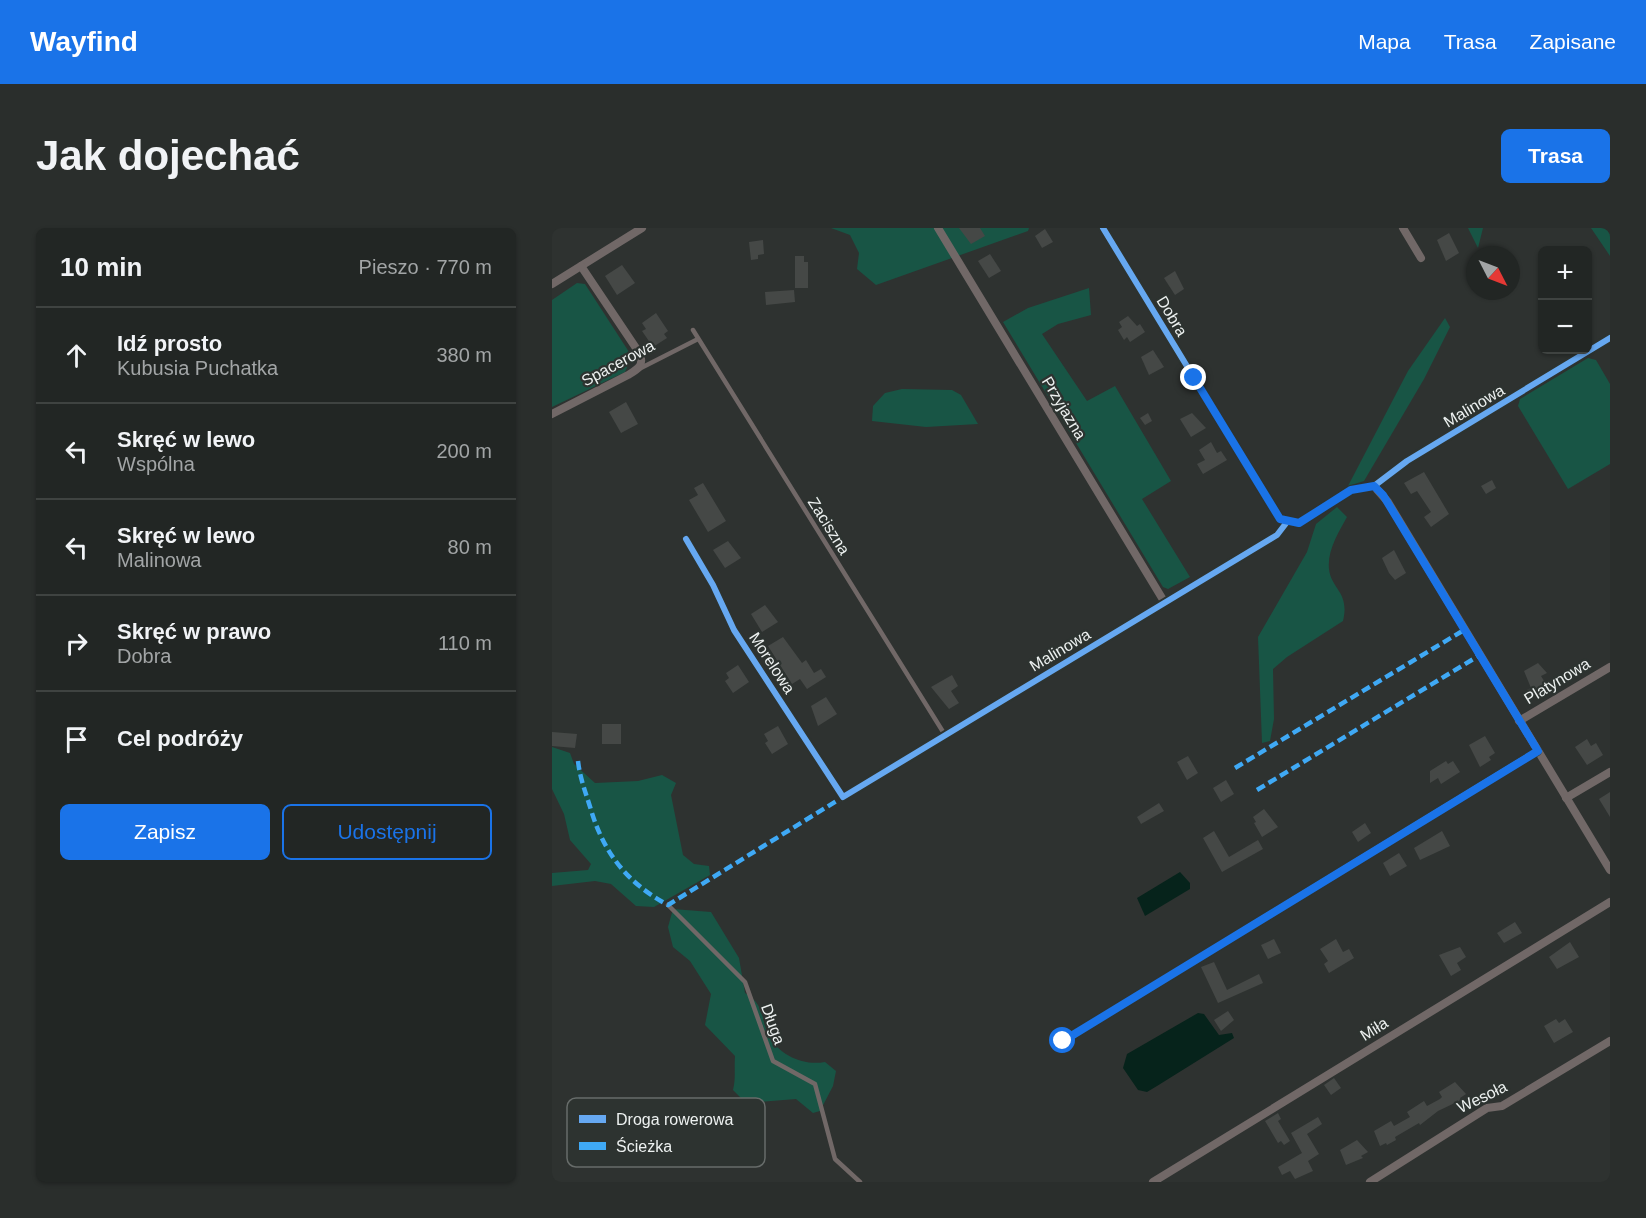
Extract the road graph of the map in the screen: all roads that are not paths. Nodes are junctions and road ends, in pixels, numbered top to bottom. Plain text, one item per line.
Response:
1 (642, 228) edge
2 (938, 228) edge
3 (1103, 228) edge
4 (1403, 228) edge
5 (1421, 258) dead end
6 (581, 266) junction
7 (552, 284) edge
8 (693, 330) dead end
9 (1610, 338) edge
10 (698, 339) junction
11 (639, 369) junction
12 (552, 414) edge
13 (1374, 486) junction
14 (1287, 522) junction
15 (686, 539) dead end
16 (1165, 603) junction
17 (1610, 667) edge
18 (1520, 721) junction
19 (945, 735) junction
20 (1538, 751) junction
21 (1610, 772) edge
22 (843, 797) joint
23 (1566, 798) junction
24 (1610, 870) edge
25 (1610, 902) edge
26 (668, 905) dead end
27 (1063, 1041) dead end
28 (1610, 1041) edge
29 (860, 1182) edge
30 (1153, 1182) edge
31 (1370, 1182) edge

1 - 6 street
2 - 16 street, Przyjazna
3 - 14 street, Dobra
4 - 5 street
6 - 7 street
6 - 11 street
8 - 10 lane, Zaciszna
9 - 13 street, Malinowa
10 - 11 lane, Spacerowa
10 - 19 lane, Zaciszna
11 - 12 street, Spacerowa
13 - 14 street, Malinowa
13 - 18 street
14 - 16 street, Malinowa
15 - 22 street, Morelowa
16 - 19 street, Malinowa
17 - 18 street, Platynowa
18 - 20 street
19 - 22 street, Malinowa
20 - 23 street
20 - 27 street
21 - 23 street
23 - 24 street
25 - 30 street, Miła
26 - 29 lane, Długa
28 - 31 street, Wesoła

